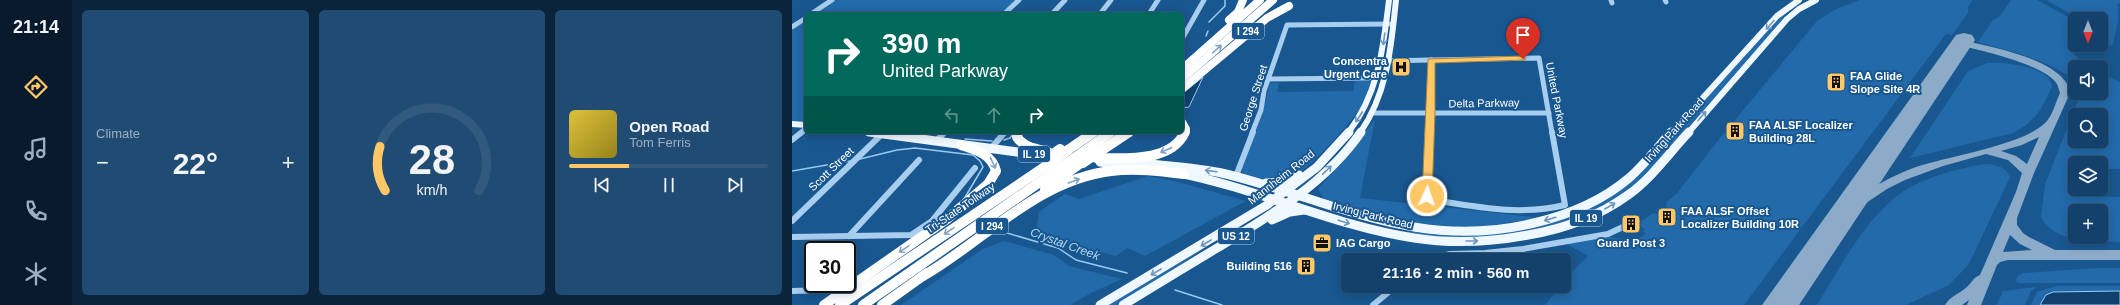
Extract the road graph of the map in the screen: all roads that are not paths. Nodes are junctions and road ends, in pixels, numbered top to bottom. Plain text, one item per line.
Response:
1 (832, 0) edge
2 (1019, 0) edge
3 (1065, 0) edge
4 (1111, 0) edge
5 (1158, 0) edge
6 (1204, 0) edge
7 (1243, 0) edge
8 (1260, 0) edge
9 (1273, 0) edge
10 (1279, 0) edge
11 (1389, 0) edge
12 (1396, 0) edge
13 (1799, 0) edge
14 (1816, 0) edge
15 (1289, 6) dead end
16 (814, 12) edge
17 (1006, 12) edge
18 (1054, 12) edge
19 (1102, 12) edge
20 (1150, 12) edge
21 (804, 19) edge
22 (1390, 24) junction
23 (1184, 26) edge
24 (1189, 26) junction
25 (792, 27) edge
26 (1184, 35) edge
27 (1431, 60) junction
28 (1216, 61) junction
29 (1384, 61) junction
30 (1334, 62) dead end
31 (1184, 66) edge
32 (1184, 66) edge
33 (1184, 77) edge
34 (1369, 78) dead end
35 (1269, 79) junction
36 (1184, 87) edge
37 (1549, 112) junction
38 (1372, 113) junction
39 (1431, 114) junction
40 (792, 124) edge
41 (1184, 126) edge
42 (804, 127) edge
43 (804, 129) edge
44 (1350, 130) junction
45 (882, 134) edge
46 (890, 134) edge
47 (943, 134) edge
48 (1003, 134) edge
49 (1018, 134) edge
50 (1081, 134) edge
51 (1091, 134) edge
52 (1108, 134) edge
53 (1121, 134) edge
54 (1126, 134) edge
55 (792, 140) edge
56 (936, 141) junction
57 (960, 145) junction
58 (994, 146) junction
59 (1064, 150) junction
60 (1095, 155) junction
61 (1050, 157) junction
62 (919, 160) dead end
63 (975, 168) dead end
64 (1184, 174) junction
65 (1236, 176) junction
66 (1199, 177) junction
67 (1314, 182) junction
68 (1260, 183) junction
69 (1285, 192) junction
70 (1298, 196) junction
71 (1274, 199) junction
72 (1287, 203) junction
73 (1307, 210) junction
74 (1255, 213) junction
75 (1376, 220) junction
76 (792, 221) edge
77 (1626, 225) dead end
78 (849, 236) junction
79 (792, 237) edge
80 (1493, 253) edge
81 (1183, 268) junction
82 (923, 276) junction
83 (792, 291) edge
84 (804, 291) edge
85 (1388, 293) edge
86 (824, 305) edge
87 (840, 305) edge
88 (863, 305) edge
89 (882, 305) edge
90 (1100, 305) edge
91 (1123, 305) edge
92 (1373, 305) edge

1 - 16 street
2 - 17 street
3 - 18 street
4 - 19 street
5 - 20 street
6 - 24 street
7 - 31 highway
8 - 32 highway, I 294
33 -> 9 highway, I 294
10 - 28 highway, I 294
11 - 22 main road, Mannheim Road / US 12
12 - 22 main road, Mannheim Road / US 12
13 -> 75 main road, Irving Park Road / IL 19
73 -> 14 main road, Irving Park Road / IL 19
15 - 28 highway
21 - 25 street
22 - 29 main road, Mannheim Road / US 12
22 - 35 street, George Street
23 - 24 street
24 - 26 street
27 - 29 street, United Parkway
27 - 37 street, United Parkway
27 - 39 street
28 - 36 highway, I 294
29 - 30 street, United Parkway
29 - 38 main road, Mannheim Road / US 12
29 -> 44 main road, Mannheim Road / US 12
34 - 35 street
35 - 65 street, George Street
37 - 39 street, Delta Parkway
37 - 39 street, United Parkway
38 - 39 street, Delta Parkway
67 -> 38 main road, Mannheim Road / US 12
40 - 42 main road
41 -> 60 highway
43 - 55 street
44 - 68 main road
44 - 69 main road, Mannheim Road / US 12
45 - 76 street, Scott Street
46 - 56 main road, Irving Park Road / IL 19
47 - 56 street
48 - 58 street
49 - 61 highway
50 - 59 highway
51 - 59 highway, Tri-State Tollway / I 294
52 - 88 highway, I 294, bridge
53 - 60 highway
54 - 60 highway
56 - 57 main road, Irving Park Road / IL 19
56 - 58 main road, Irving Park Road / IL 19
57 - 64 main road, Irving Park Road / IL 19
57 -> 86 highway
58 - 61 main road, Irving Park Road / IL 19
59 - 61 highway, Tri-State Tollway / I 294, bridge
60 - 61 main road, Irving Park Road / IL 19
65 -> 60 main road, Irving Park Road / IL 19
60 - 82 highway, I 294, bridge
61 -> 87 highway, Tri-State Tollway / I 294
62 - 78 street
63 - 78 street
64 - 66 main road, Irving Park Road / IL 19
82 -> 64 highway
65 - 68 main road, Irving Park Road / IL 19
66 - 71 main road, Irving Park Road / IL 19
66 - 74 main road
67 - 70 main road, Mannheim Road / US 12
67 - 75 main road
68 - 69 main road, Irving Park Road / IL 19
69 - 70 main road, Irving Park Road / IL 19
69 - 71 main road, Mannheim Road / US 12
70 - 72 main road, Mannheim Road / US 12
70 - 75 main road, Irving Park Road / IL 19
71 - 72 main road, Irving Park Road / IL 19
71 - 74 main road, Mannheim Road / US 12
72 - 73 main road, Irving Park Road / IL 19
72 - 81 main road, Mannheim Road / US 12
73 - 81 main road
74 -> 90 main road, Mannheim Road / US 12
77 - 80 street
78 - 79 street
81 - 91 main road, Mannheim Road / US 12
82 - 89 highway, I 294
83 - 84 street
85 - 92 street

